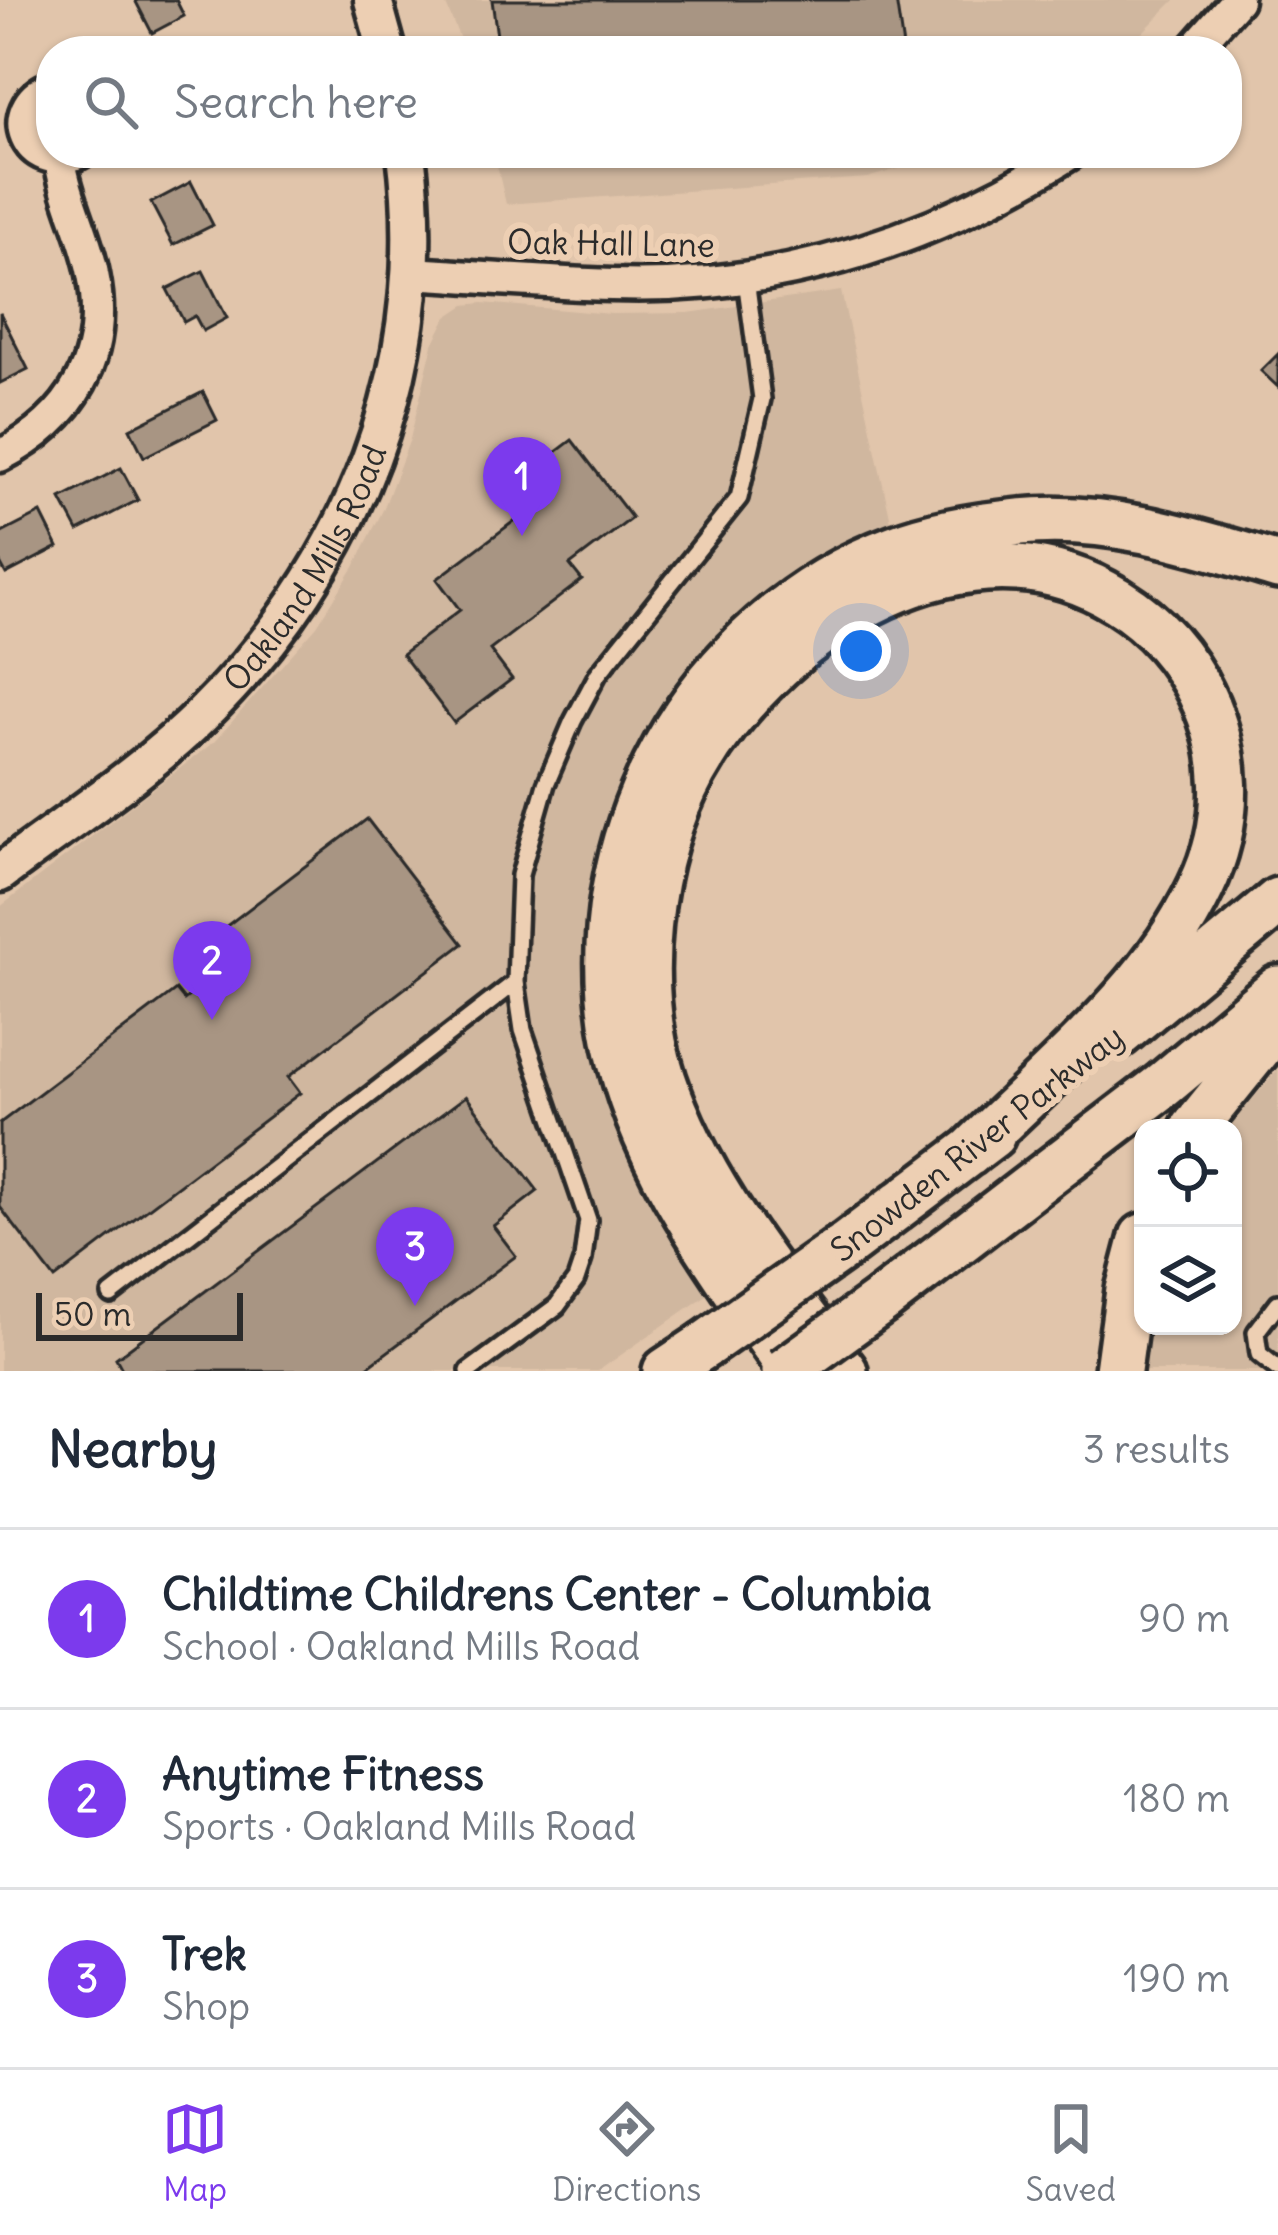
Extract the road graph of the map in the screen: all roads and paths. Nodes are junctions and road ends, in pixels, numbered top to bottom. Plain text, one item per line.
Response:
1 (373, 0) edge
2 (1237, 0) edge
3 (384, 36) edge
4 (1205, 36) edge
5 (36, 94) edge
6 (36, 149) edge
7 (68, 168) edge
8 (407, 168) edge
9 (1045, 168) edge
10 (411, 273) junction
11 (746, 279) junction
12 (0, 456) edge
13 (1278, 566) edge
14 (0, 873) edge
15 (1278, 902) edge
16 (516, 982) junction
17 (1278, 989) edge
18 (1278, 1024) edge
19 (1201, 1119) edge
20 (969, 1153) junction
21 (1134, 1271) edge
22 (111, 1295) dead end
23 (1278, 1303) edge
24 (1278, 1369) edge
25 (469, 1371) edge
26 (666, 1371) edge
27 (789, 1371) edge
28 (844, 1371) edge
29 (1118, 1371) edge

1 - 3 street
2 - 4 street
5 - 6 street
7 - 12 street
8 - 10 street, Oakland Mills Road
9 - 11 street, Oak Hall Lane
10 - 11 street, Oak Hall Lane
10 - 14 street, Oakland Mills Road
11 - 16 lane
13 - 27 main road
15 - 20 main road, Snowden River Parkway
16 - 22 lane
16 - 25 lane
17 - 27 main road, Snowden River Parkway, bridge
18 - 19 main road
20 - 26 main road, Snowden River Parkway, bridge
20 - 28 main road
21 - 29 main road
23 - 24 lane

